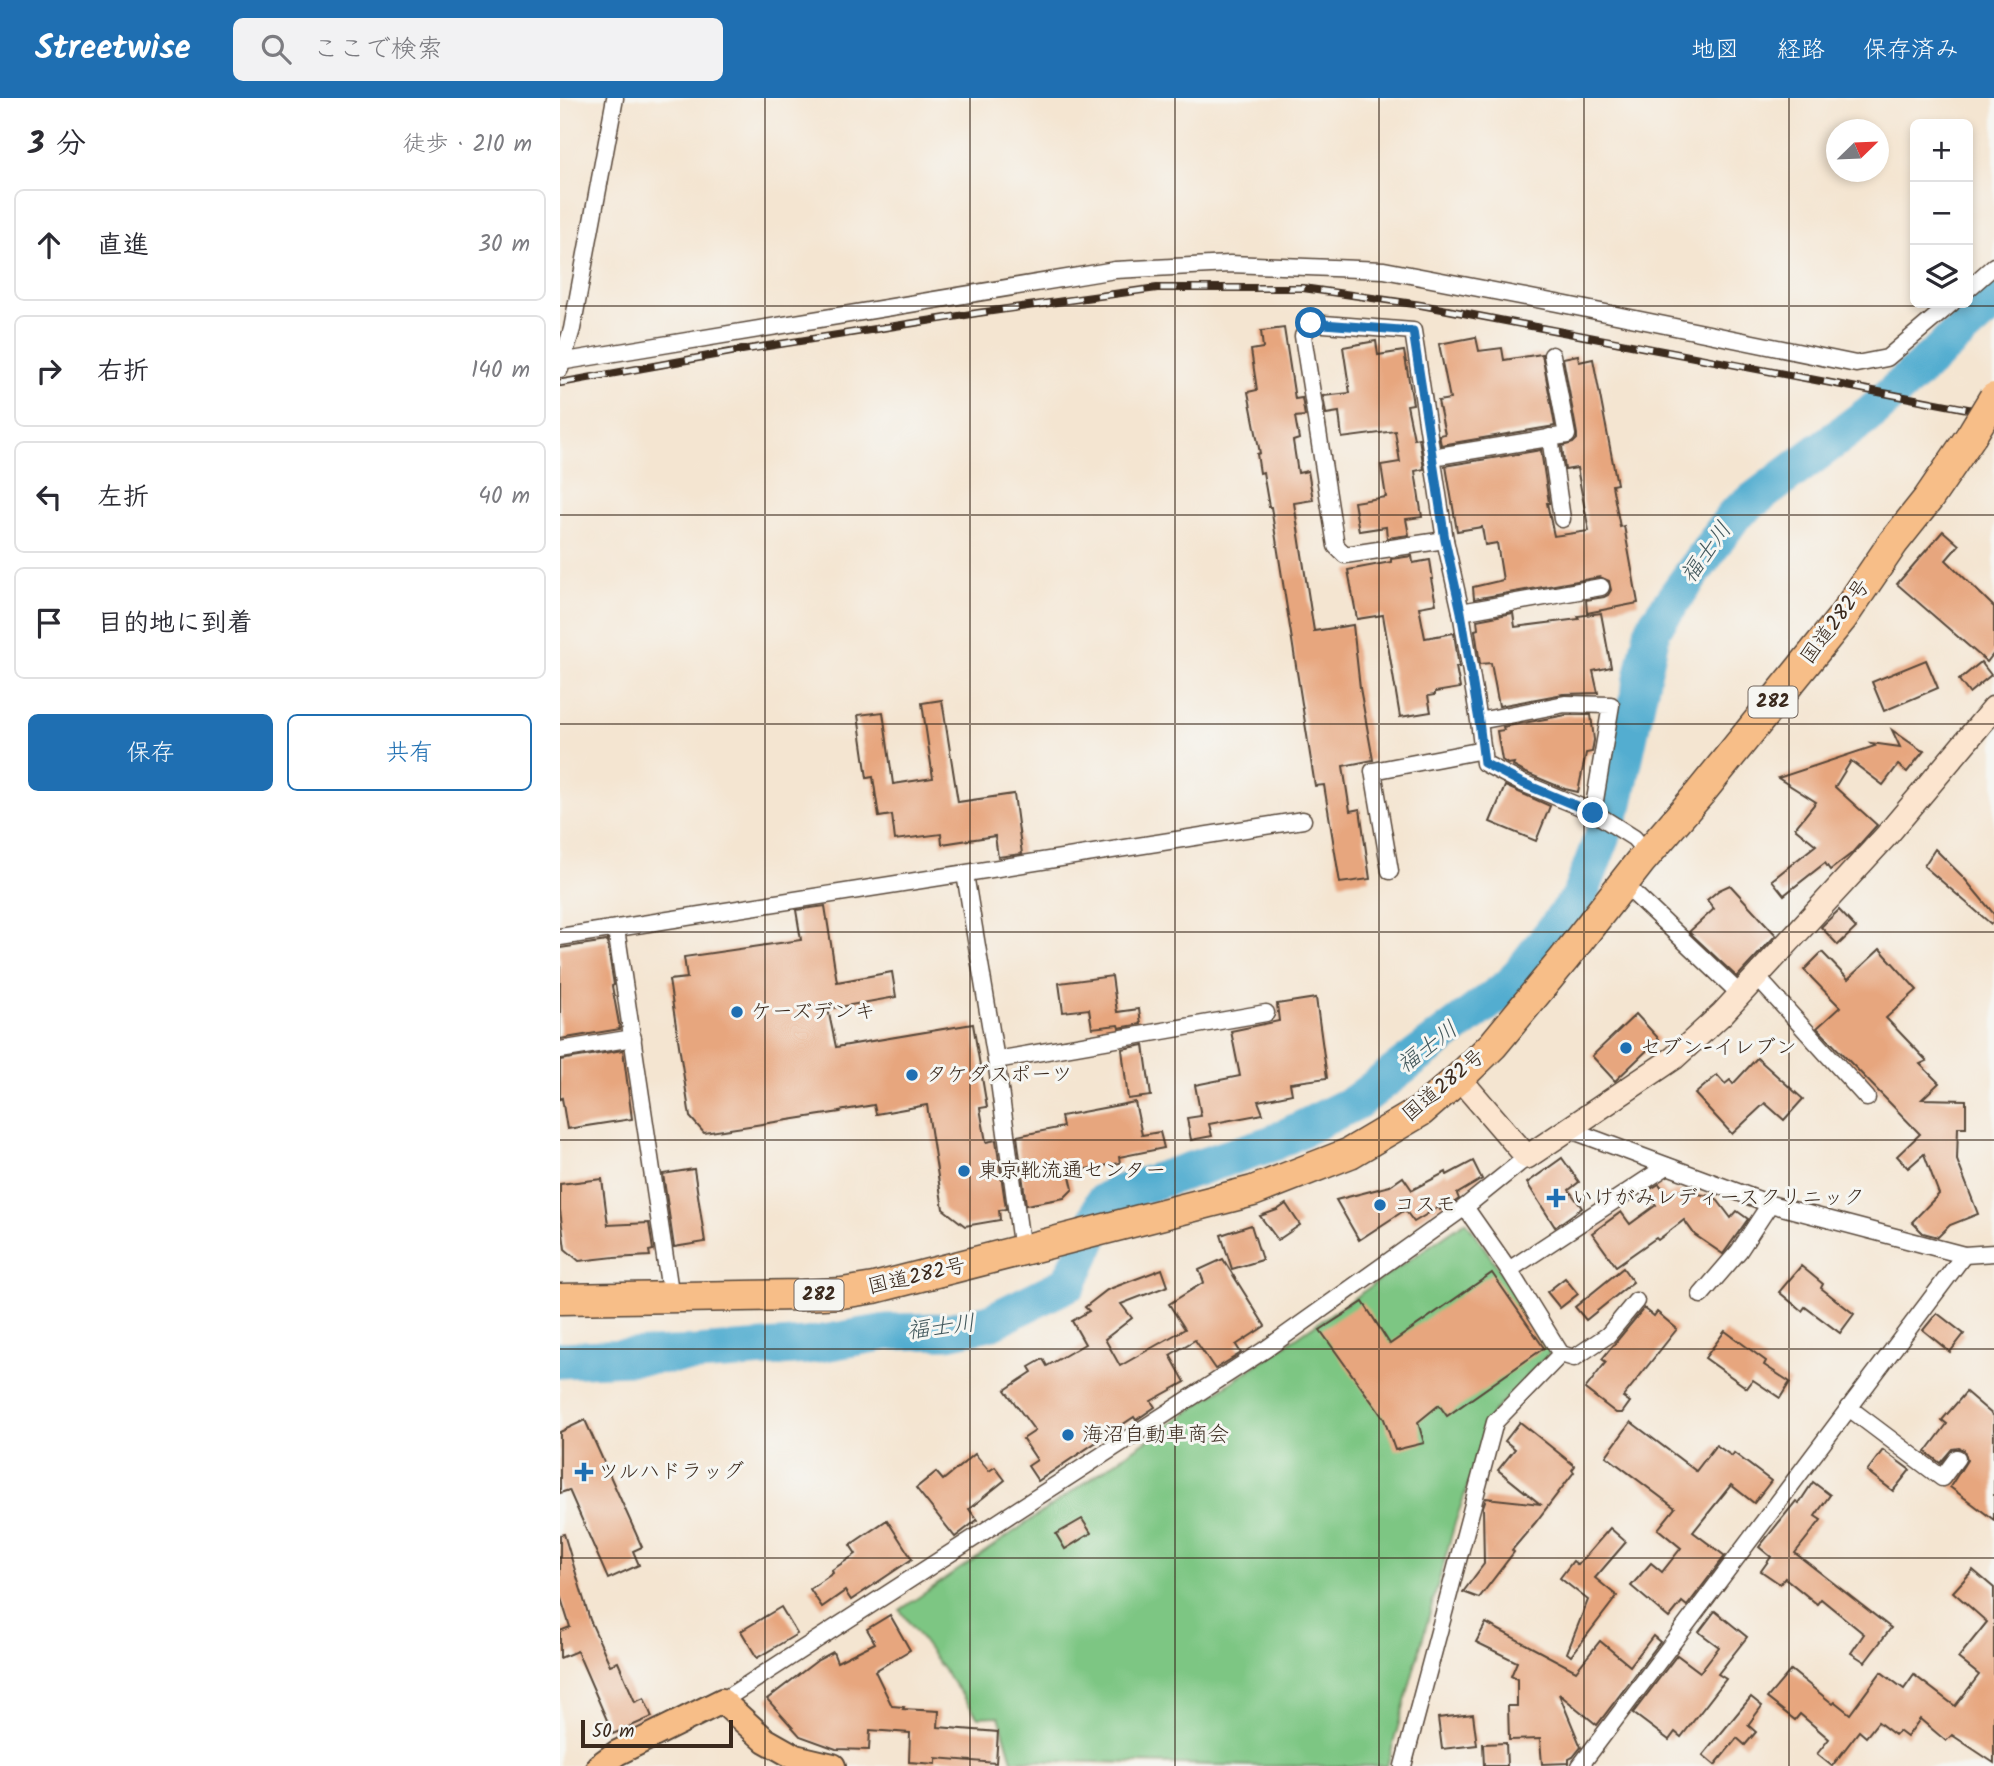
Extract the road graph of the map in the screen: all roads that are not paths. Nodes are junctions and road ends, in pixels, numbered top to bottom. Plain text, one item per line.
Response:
1 (615, 98) edge
2 (1994, 266) edge
3 (1973, 285) edge
4 (1946, 308) edge
5 (1552, 355) dead end
6 (561, 364) edge
7 (1994, 398) edge
8 (1550, 437) junction
9 (1432, 457) junction
10 (1562, 519) dead end
11 (1445, 540) junction
12 (1601, 587) dead end
13 (1461, 612) junction
14 (1994, 708) edge
15 (1479, 721) junction
16 (1483, 750) junction
17 (1595, 813) junction
18 (1303, 820) dead end
19 (1641, 846) junction
20 (1390, 871) dead end
21 (965, 874) junction
22 (1623, 883) junction
23 (616, 929) junction
24 (560, 937) edge
25 (1756, 976) junction
26 (1740, 994) junction
27 (1266, 1013) dead end
28 (633, 1038) junction
29 (560, 1051) edge
30 (996, 1060) junction
31 (1460, 1078) junction
32 (1867, 1098) dead end
33 (1568, 1129) junction
34 (1527, 1157) junction
35 (1667, 1166) junction
36 (1770, 1204) junction
37 (1465, 1207) junction
38 (1022, 1251) junction
39 (1994, 1253) edge
40 (1964, 1255) junction
41 (1509, 1270) junction
42 (1701, 1295) dead end
43 (671, 1298) junction
44 (560, 1299) edge
45 (1636, 1301) dead end
46 (1561, 1354) junction
47 (1849, 1408) junction
48 (1957, 1458) dead end
49 (722, 1701) junction
50 (599, 1766) edge
51 (833, 1766) edge
52 (1403, 1766) edge
53 (1580, 1766) edge

1 - 6 street
2 - 3 street
4 - 6 street
5 - 8 street
7 - 19 highway, 国道282号 / 282, bridge
8 - 9 street
8 - 10 street
9 - 11 street
9 - 11 street
11 - 13 street
12 - 13 street
13 - 15 street
14 - 25 street
15 - 16 street
15 - 17 street
16 - 17 street
16 - 20 street
17 - 19 street
18 - 21 street
19 - 22 highway, 国道282号 / 282
21 - 23 street
21 - 30 street
22 - 26 street
22 - 31 highway, 国道282号 / 282
23 - 24 street
23 - 28 street
25 - 26 street
25 - 32 street
26 - 33 street
27 - 30 street
28 - 29 street
28 - 43 street
30 - 38 street
31 - 34 street
31 - 38 highway, 国道282号 / 282
33 - 34 street
33 - 35 street
34 - 37 street
35 - 36 street
35 - 41 street
36 - 40 street
36 - 42 street
37 - 41 street
37 - 49 street
38 - 43 highway, 国道282号 / 282
39 - 40 street
40 - 47 street
41 - 46 street
43 - 44 highway, 国道282号 / 282
45 - 46 street
46 - 52 street
47 - 48 street
47 - 53 street
49 - 50 main road
49 - 51 main road

